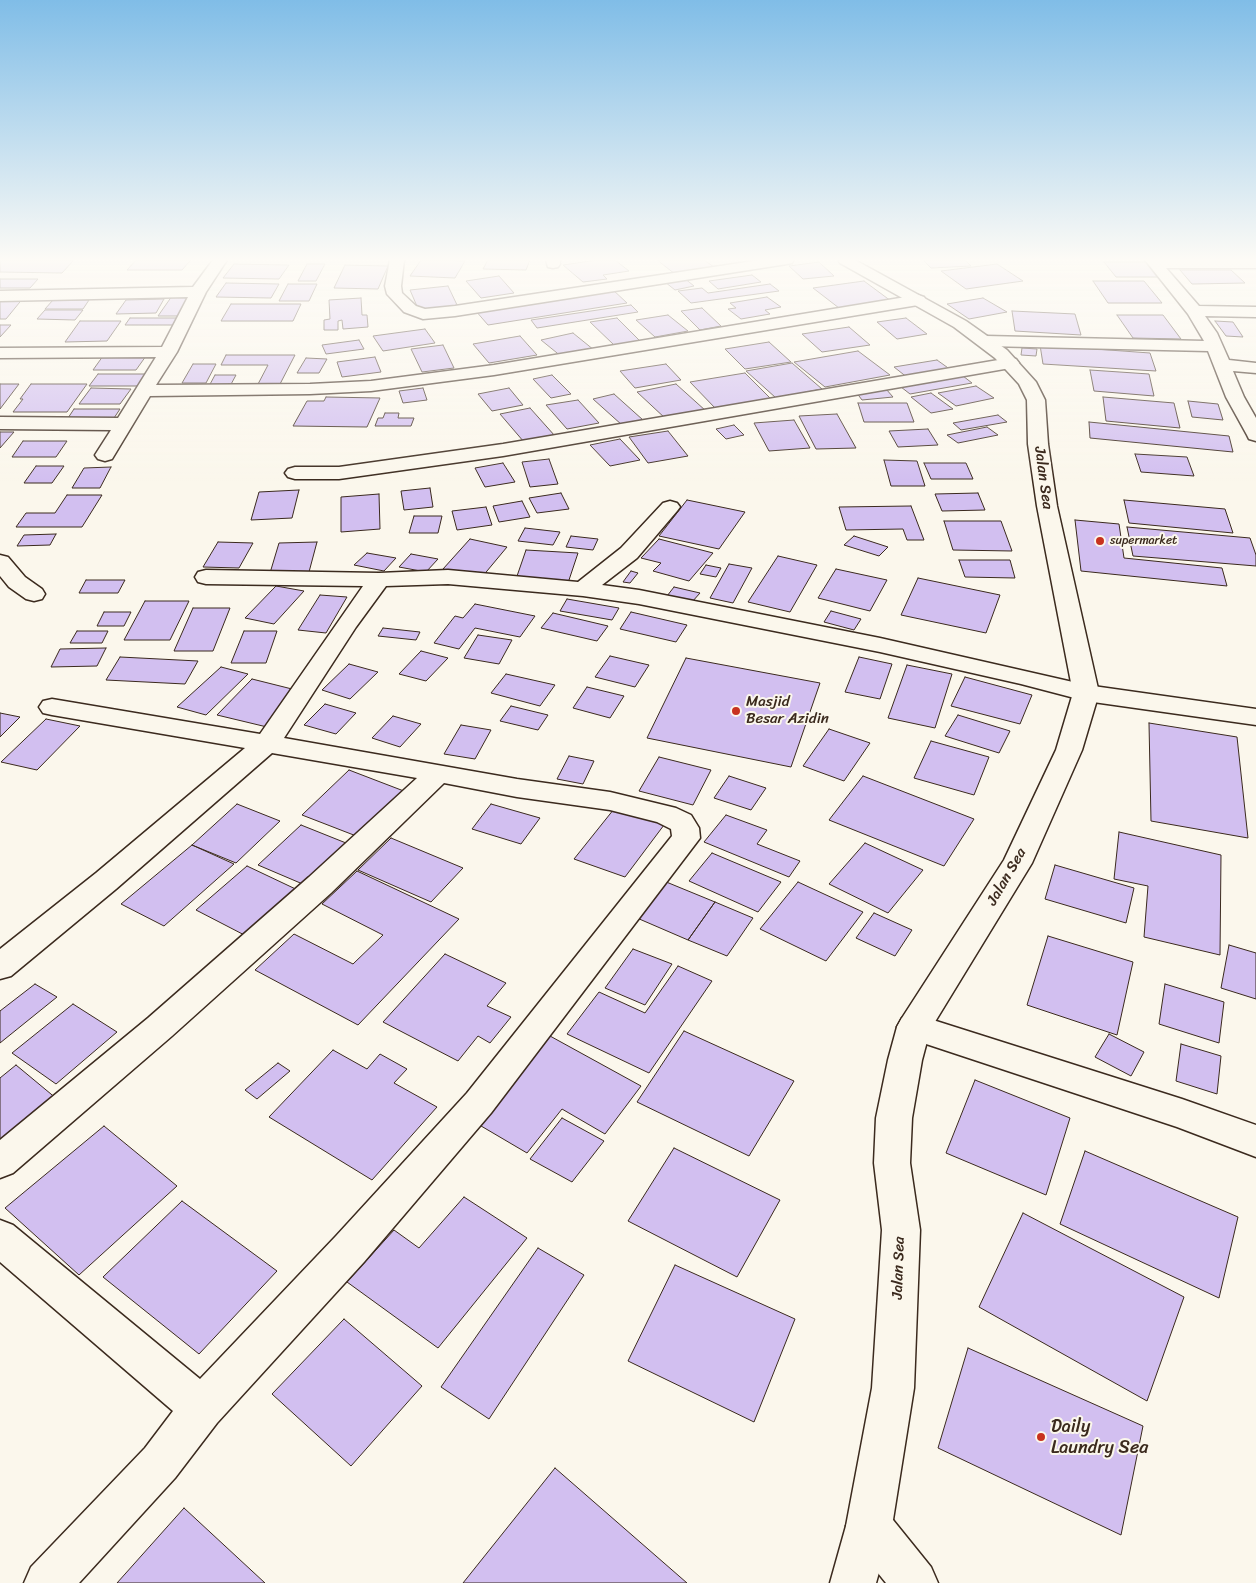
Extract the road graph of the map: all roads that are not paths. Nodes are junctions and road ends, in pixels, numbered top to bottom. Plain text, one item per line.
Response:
1 (177, 334) edge
2 (713, 334) edge
3 (975, 334) edge
4 (1209, 334) edge
5 (986, 341) junction
6 (1215, 346) junction
7 (168, 352) junction
8 (0, 353) edge
9 (1010, 363) junction
10 (1221, 364) junction
11 (1256, 368) edge
12 (144, 392) junction
13 (1235, 397) junction
14 (1256, 399) edge
15 (0, 423) edge
16 (123, 424) junction
17 (1256, 435) edge
18 (105, 455) dead end
19 (295, 473) dead end
20 (670, 507) dead end
21 (0, 562) edge
22 (206, 576) dead end
23 (379, 580) junction
24 (582, 589) junction
25 (34, 594) dead end
26 (1086, 693) junction
27 (52, 707) dead end
28 (1256, 717) edge
29 (267, 743) junction
30 (438, 774) junction
31 (0, 967) edge
32 (914, 1027) junction
33 (1256, 1141) edge
34 (0, 1162) edge
35 (0, 1238) edge
36 (202, 1408) junction
37 (869, 1526) junction
38 (46, 1583) edge
39 (853, 1583) edge
40 (915, 1583) edge

1 - 7 street
2 - 12 street
3 - 5 street, Jalan Sea
4 - 6 street
5 - 6 street
5 - 9 street, Jalan Sea
6 - 10 street
7 - 8 street
7 - 12 street
9 - 19 street
9 - 26 street, Jalan Sea
10 - 11 street
10 - 13 street
12 - 16 street
13 - 14 street
13 - 17 street
15 - 16 street
16 - 18 street
20 - 24 street
21 - 25 street
22 - 23 street
23 - 24 street
23 - 29 street
24 - 26 street
26 - 28 street
26 - 32 street, Jalan Sea
27 - 29 street
29 - 30 street
29 - 31 street
30 - 34 street
30 - 36 street
32 - 33 street
32 - 37 street, Jalan Sea
35 - 36 street
36 - 38 street
37 - 39 street, Jalan Sea
37 - 40 street

